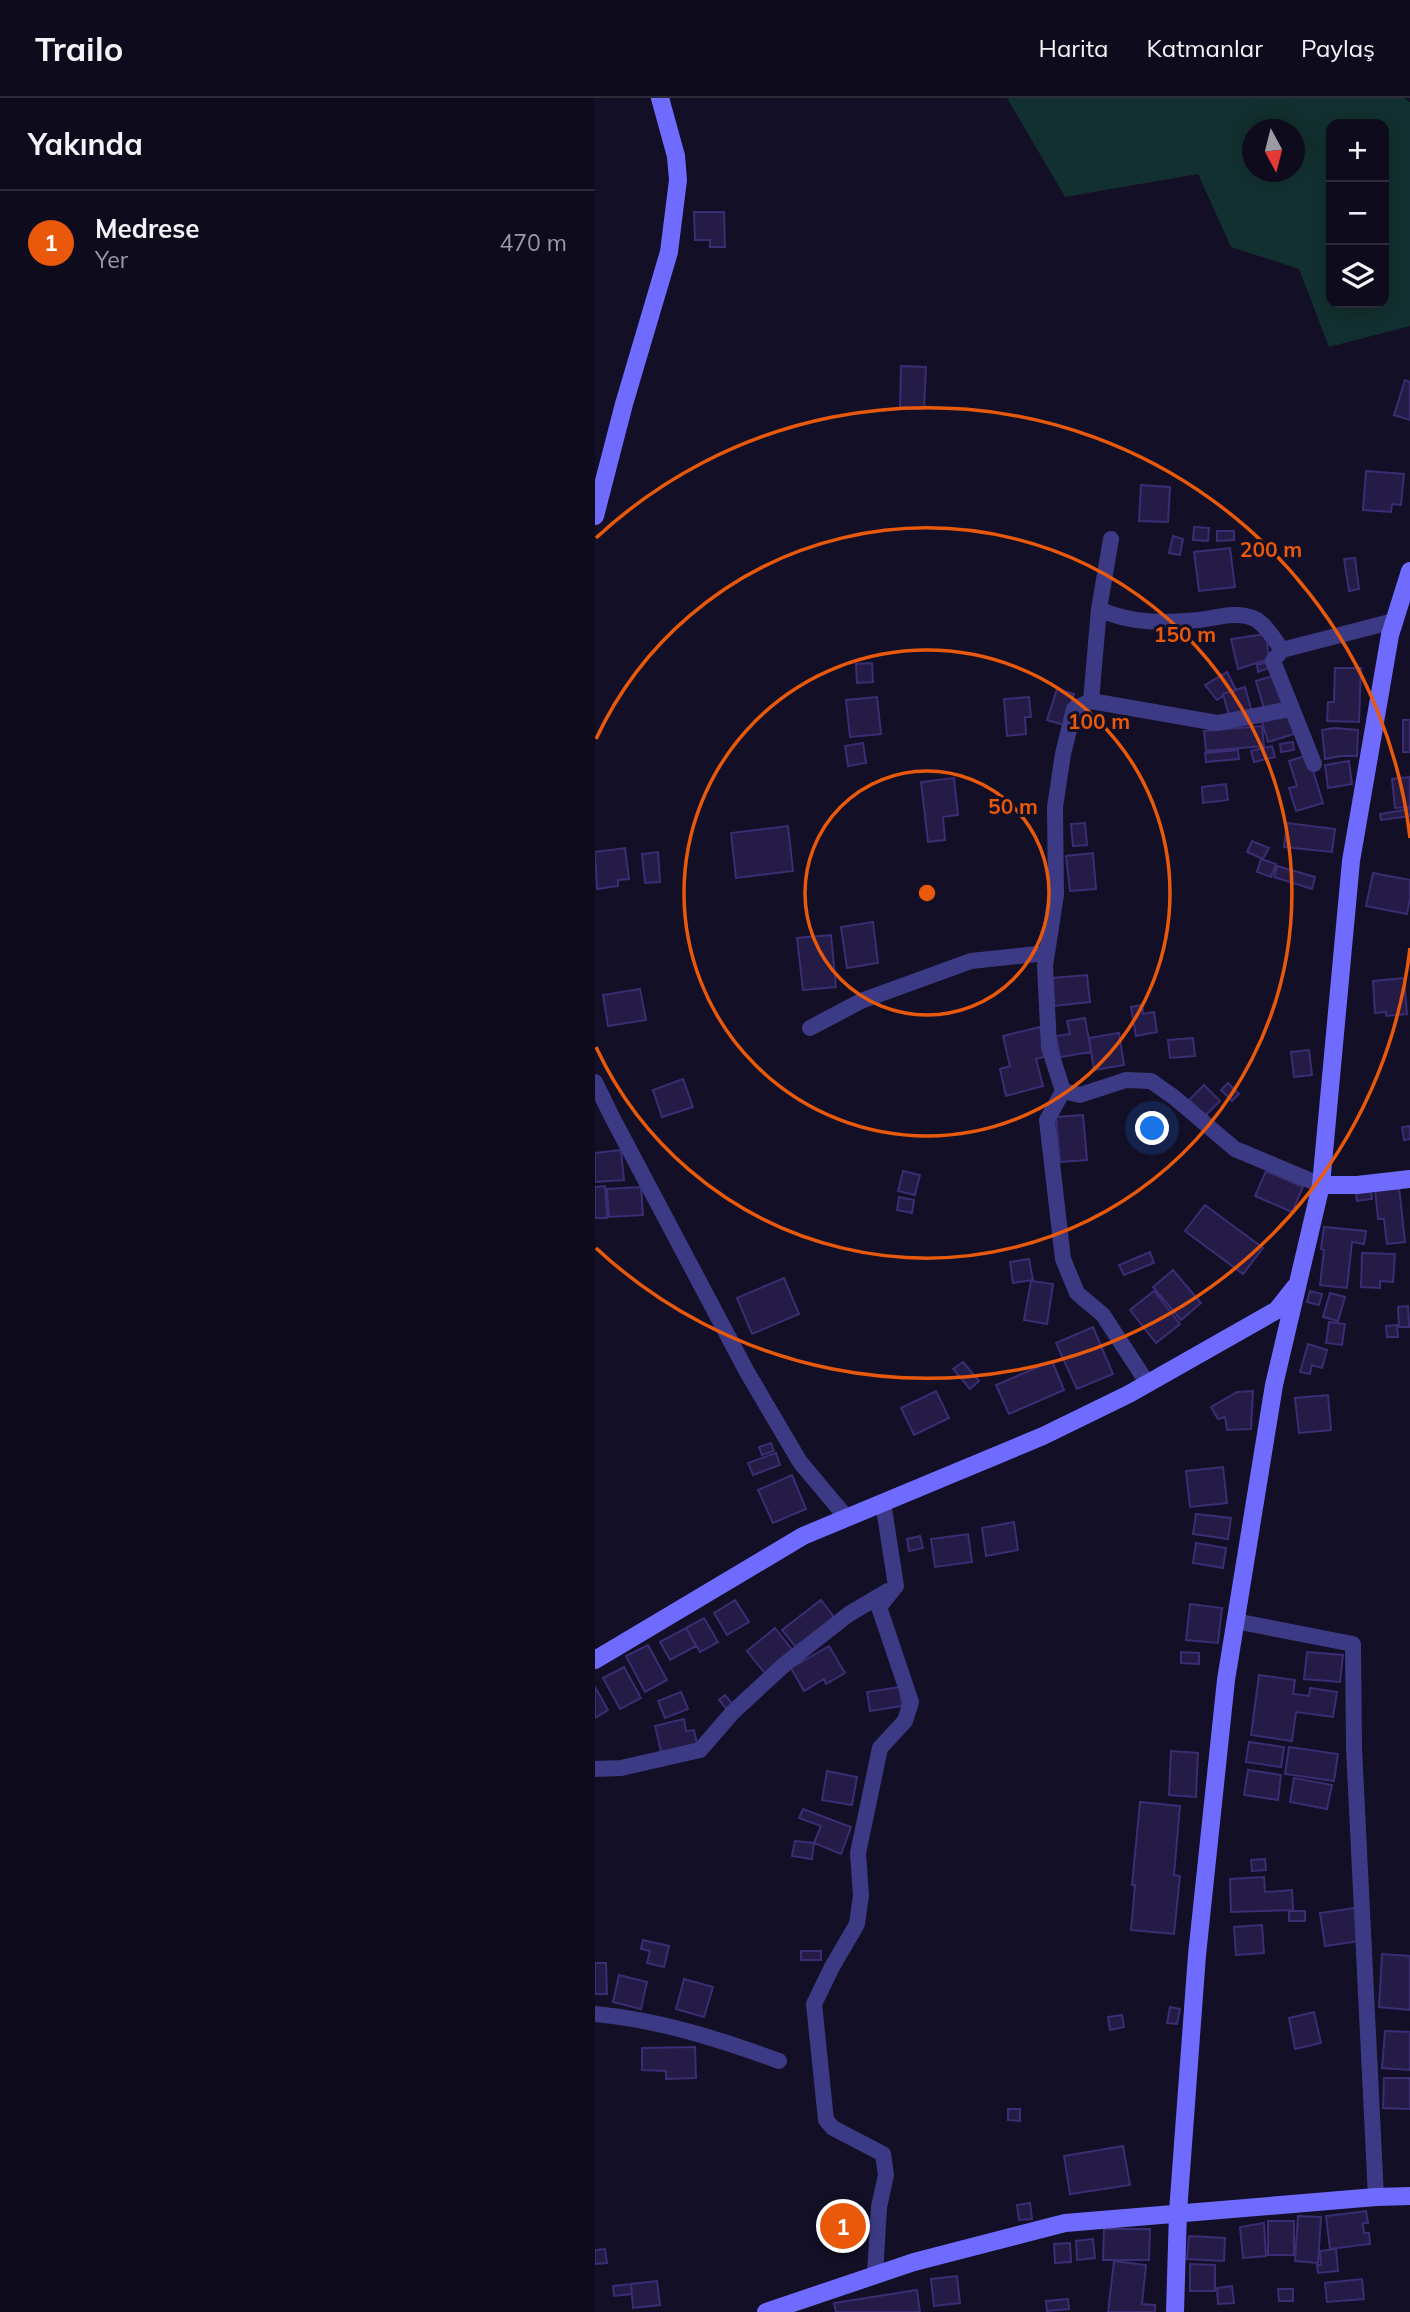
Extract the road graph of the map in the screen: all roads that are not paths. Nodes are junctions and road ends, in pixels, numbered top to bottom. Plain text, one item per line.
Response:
1 (660, 98) edge
2 (595, 516) edge
3 (1111, 539) dead end
4 (1410, 571) edge
5 (1099, 609) junction
6 (1394, 621) junction
7 (1282, 650) junction
8 (1091, 701) junction
9 (1291, 709) junction
10 (1314, 764) dead end
11 (1047, 953) junction
12 (810, 1028) dead end
13 (595, 1082) edge
14 (1063, 1091) junction
15 (1410, 1179) edge
16 (1321, 1185) junction
17 (1300, 1281) junction
18 (1148, 1384) junction
19 (883, 1502) junction
20 (846, 1517) junction
21 (897, 1586) junction
22 (1235, 1621) junction
23 (595, 1660) edge
24 (595, 1769) edge
25 (595, 2014) edge
26 (779, 2061) dead end
27 (1410, 2196) edge
28 (1376, 2197) junction
29 (1178, 2212) junction
30 (875, 2276) junction
31 (766, 2312) edge
32 (1175, 2312) edge

1 - 2 street
3 - 5 street
4 - 6 street
5 - 7 street
5 - 8 street
6 - 7 street
6 - 16 street
7 - 9 street
8 - 9 street
8 - 11 street
9 - 10 street
11 - 12 street
11 - 14 street
13 - 20 street
14 - 16 street
14 - 18 street
15 - 16 street
16 - 17 street
17 - 18 street
17 - 22 street
18 - 19 street
19 - 20 street
19 - 21 street
20 - 23 street
21 - 24 street
21 - 30 street
22 - 28 street
22 - 29 street
25 - 26 street
27 - 28 street
28 - 29 street
29 - 30 street
29 - 32 street
30 - 31 street

